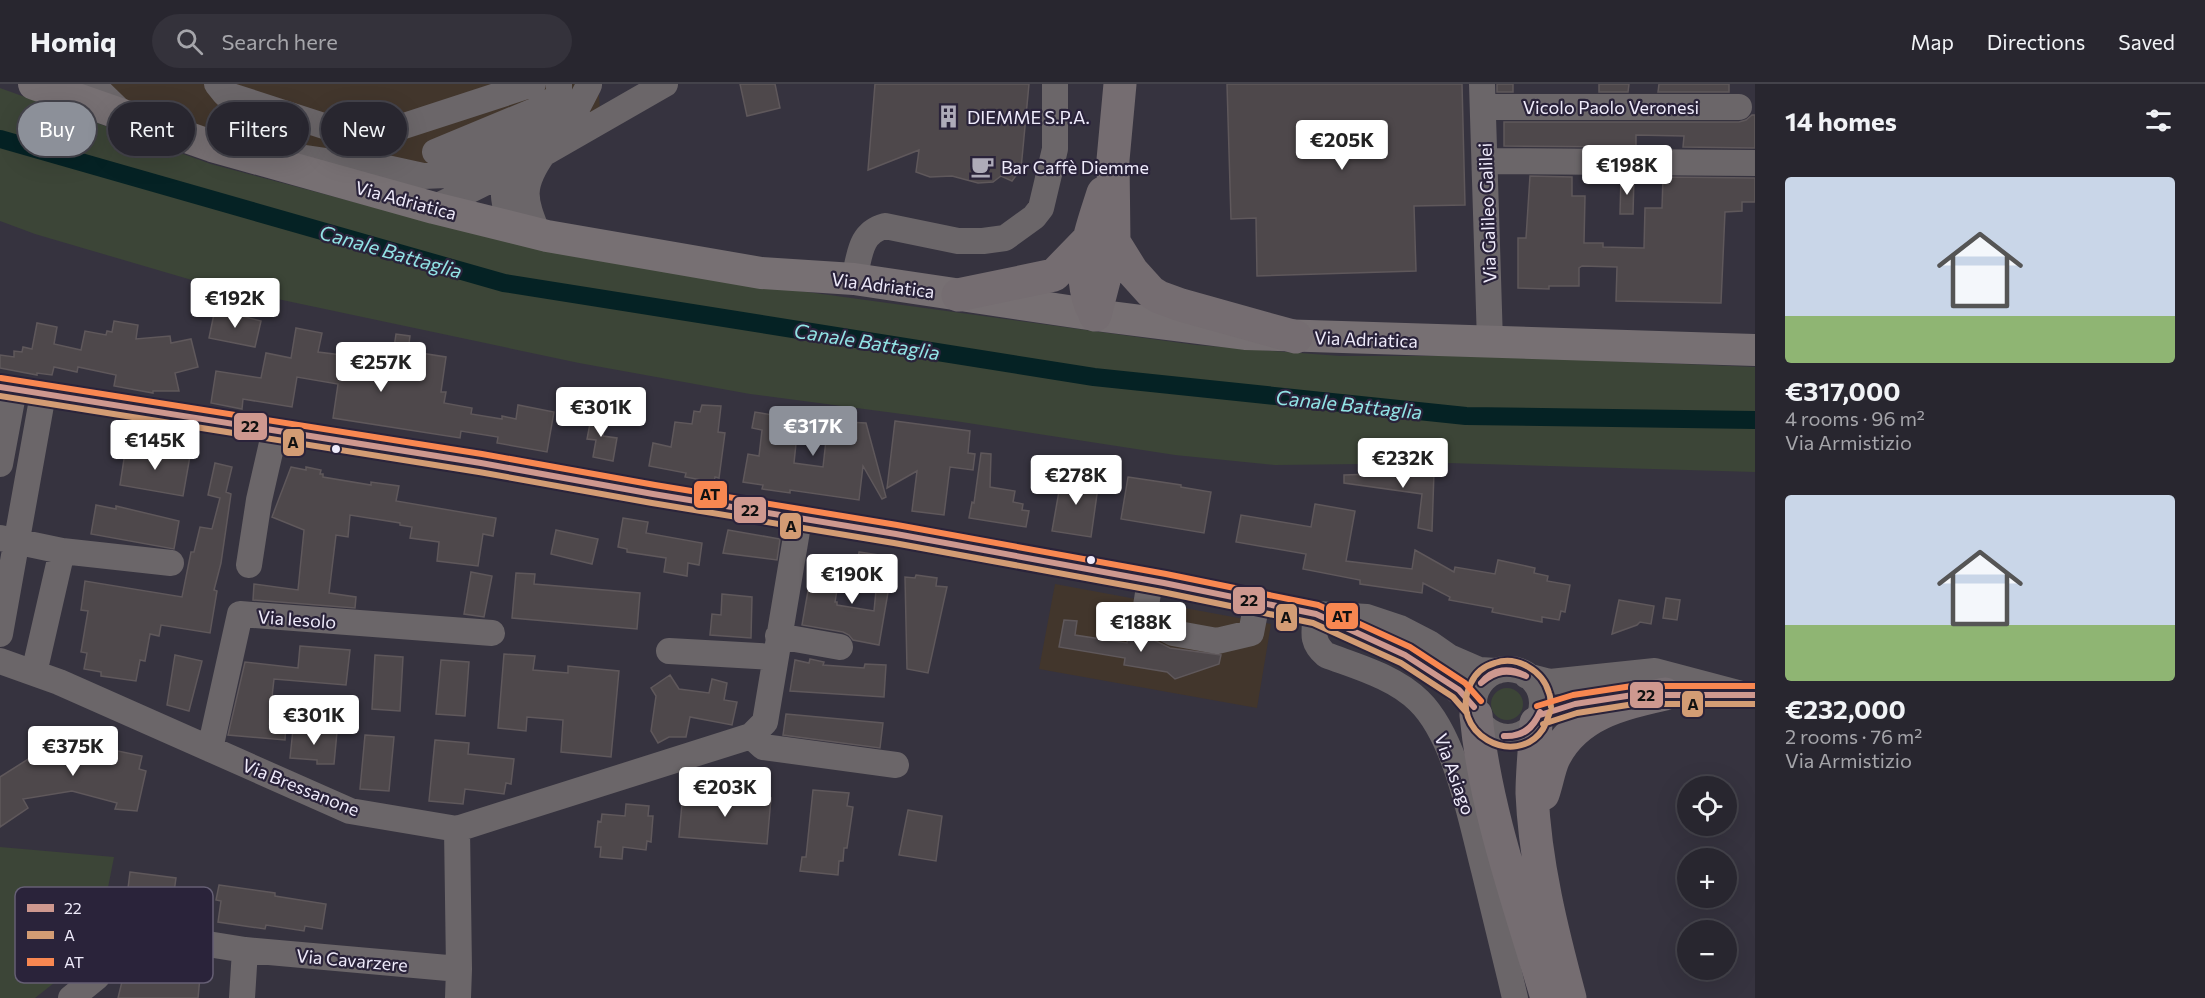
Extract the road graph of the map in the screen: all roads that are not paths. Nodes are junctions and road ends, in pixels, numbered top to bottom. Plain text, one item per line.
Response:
1 (36, 84) edge
2 (92, 84) edge
3 (218, 84) edge
4 (533, 84) edge
5 (559, 84) edge
6 (665, 84) edge
7 (1055, 84) edge
8 (1120, 84) edge
9 (589, 85) edge
10 (1483, 95) edge
11 (111, 102) edge
12 (1739, 107) dead end
13 (108, 110) edge
14 (541, 122) dead end
15 (598, 124) junction
16 (321, 125) edge
17 (407, 125) edge
18 (195, 140) edge
19 (435, 152) dead end
20 (543, 154) junction
21 (398, 156) edge
22 (1486, 161) junction
23 (267, 162) junction
24 (1755, 163) edge
25 (510, 171) junction
26 (434, 208) junction
27 (525, 231) junction
28 (1101, 241) junction
29 (854, 279) junction
30 (958, 295) junction
31 (1095, 315) junction
32 (1296, 337) junction
33 (1490, 342) junction
34 (1755, 350) edge
35 (7, 388) edge
36 (43, 394) junction
37 (275, 430) junction
38 (0, 464) edge
39 (799, 519) junction
40 (9, 539) edge
41 (62, 551) junction
42 (171, 563) dead end
43 (249, 565) dead end
44 (1150, 581) junction
45 (1257, 602) junction
46 (1316, 614) junction
47 (492, 633) dead end
48 (0, 634) edge
49 (776, 647) junction
50 (840, 647) dead end
51 (669, 651) dead end
52 (0, 661) edge
53 (1497, 671) junction
54 (34, 673) junction
55 (1527, 676) junction
56 (1665, 694) junction
57 (1748, 694) edge
58 (1475, 711) junction
59 (1538, 719) junction
60 (751, 736) junction
61 (210, 748) junction
62 (896, 765) dead end
63 (1535, 822) junction
64 (457, 828) junction
65 (213, 945) edge
66 (245, 950) junction
67 (459, 969) junction
68 (90, 983) edge
69 (71, 998) edge
70 (242, 998) edge
71 (458, 998) edge
72 (1515, 998) edge
73 (1547, 998) edge
74 (1570, 998) edge

1 - 13 main road, Via Adriatica
2 - 11 street
3 - 16 street
4 - 17 street
5 - 19 street
6 - 15 street
7 - 29 street
8 - 28 highway
9 - 15 street
9 - 23 street
10 - 12 street, Vicolo Paolo Veronesi
10 - 22 street, Via Galileo Galilei
14 - 21 street
15 - 20 street
18 - 23 main road, Via Adriatica
20 - 25 street
20 - 27 street
22 - 24 street
22 - 33 street, Via Galileo Galilei
23 - 26 main road, Via Adriatica
25 - 26 street
25 - 27 street
26 - 27 main road, Via Adriatica
27 - 29 main road, Via Adriatica
28 - 30 highway
28 - 31 highway
28 - 32 highway
29 - 30 main road, Via Adriatica
30 - 31 main road, Via Adriatica
31 - 32 main road, Via Adriatica
32 - 33 main road, Via Adriatica
33 - 34 main road, Via Adriatica
35 - 36 street
35 - 38 street
36 - 37 street
36 - 40 street
37 - 39 street
37 - 43 street
39 - 44 street
39 - 49 street
40 - 41 street
40 - 48 street
41 - 42 street
41 - 54 street
44 - 45 street
44 - 45 street
45 - 46 street
46 - 53 street
46 - 58 street
46 - 72 street, Via Asiago
47 - 61 street, Via Iesolo
49 - 50 street
49 - 51 street
49 - 60 street
52 - 54 street, Via Bressanone
53 - 55 street
53 - 58 street
54 - 61 street, Via Bressanone
55 - 57 street
55 - 59 street
56 - 57 street
56 - 59 street
56 - 63 highway
58 - 59 street
58 - 73 highway
59 - 63 highway
60 - 62 street
60 - 64 street, Via Bressanone
61 - 64 street, Via Bressanone
63 - 74 highway
64 - 67 street
65 - 66 street, Via Cavarzere
66 - 67 street, Via Cavarzere
66 - 70 street
67 - 71 street
68 - 69 street, Via Cavarzere

